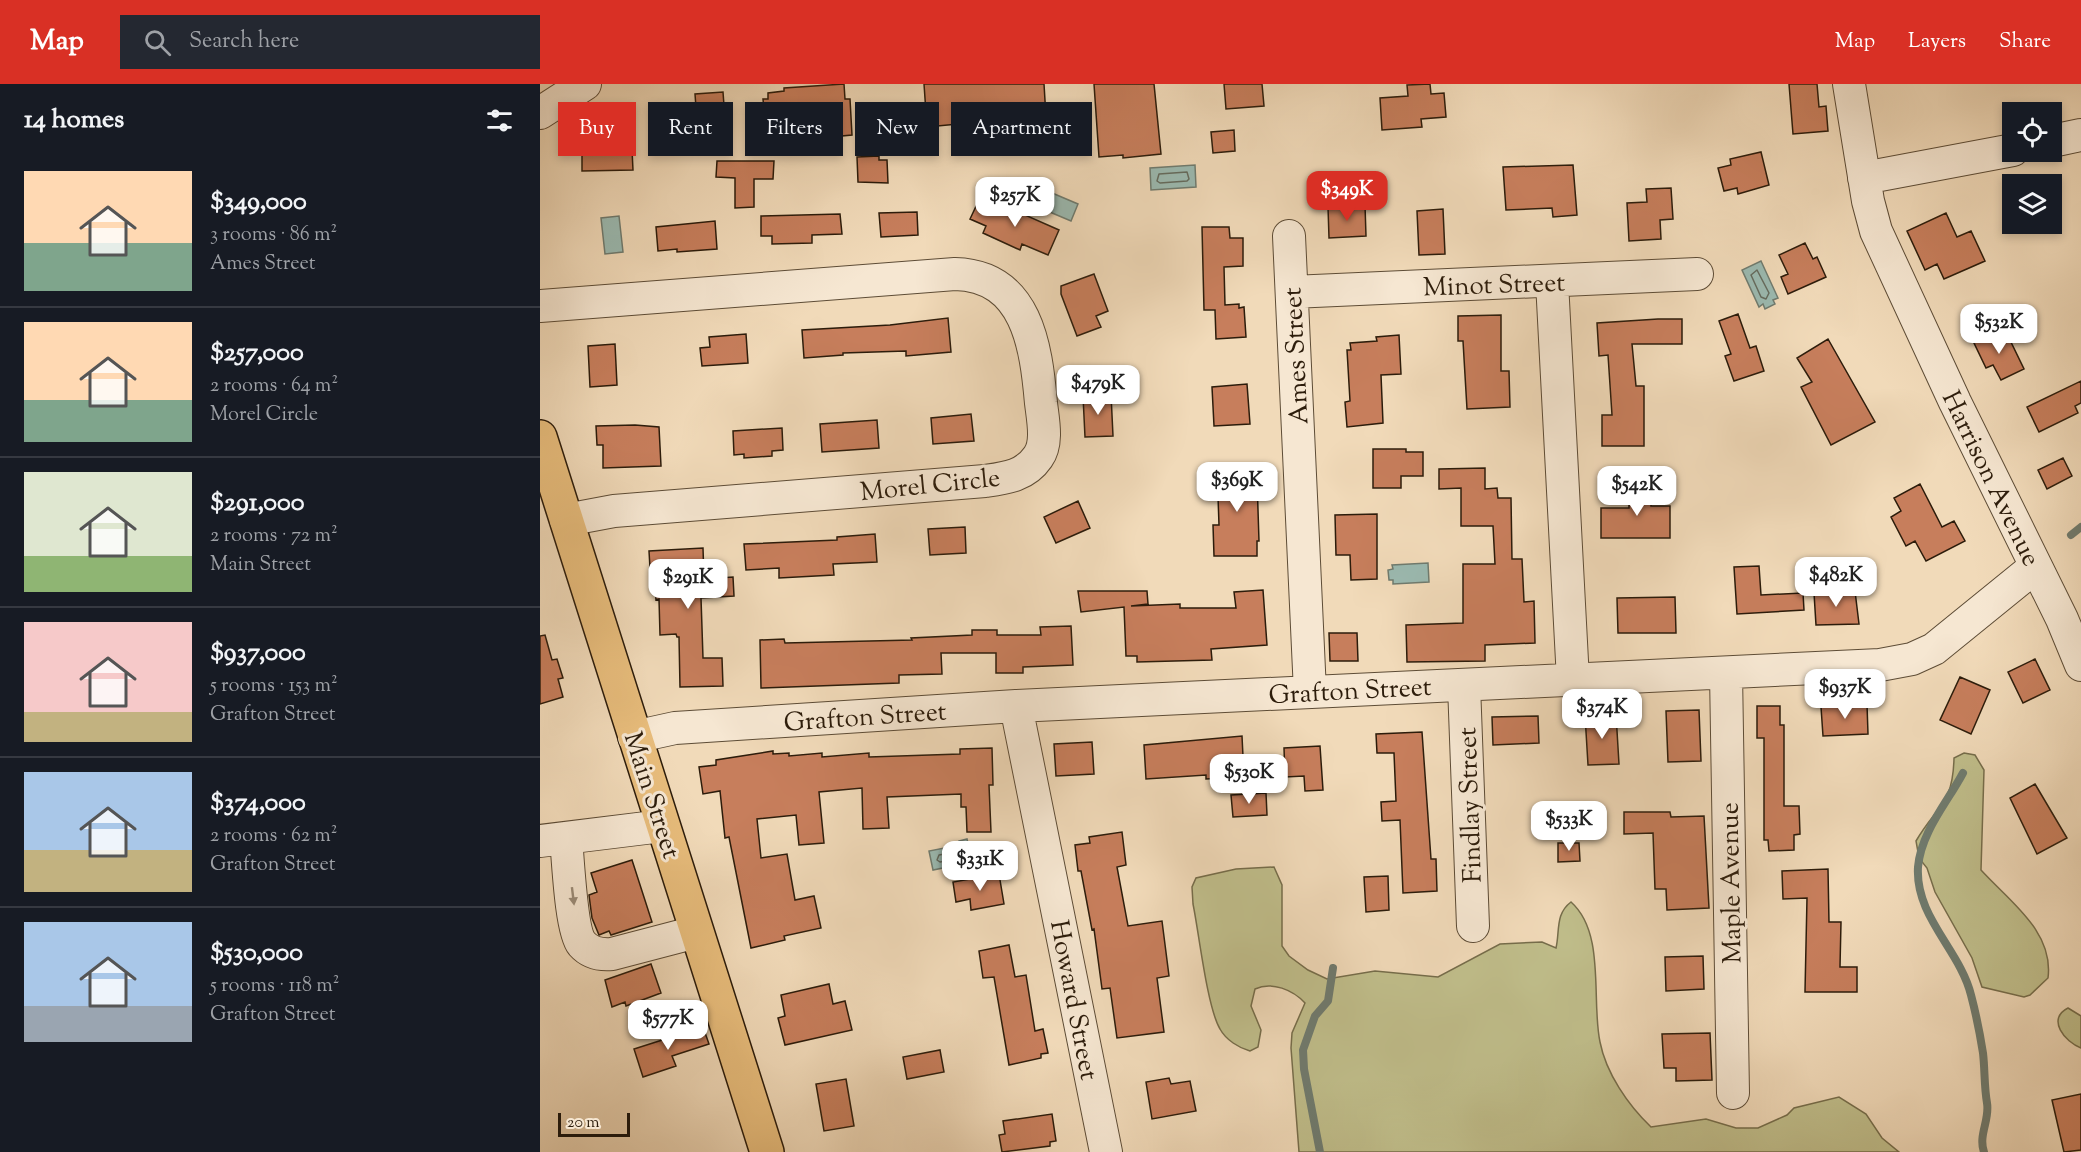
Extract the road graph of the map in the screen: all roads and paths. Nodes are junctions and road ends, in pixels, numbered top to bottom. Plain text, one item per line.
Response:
1 (585, 84) edge
2 (1849, 84) edge
3 (540, 113) edge
4 (2081, 135) edge
5 (2062, 139) edge
6 (2002, 152) edge
7 (1864, 178) junction
8 (1289, 236) dead end
9 (1697, 274) dead end
10 (1552, 282) junction
11 (1292, 292) junction
12 (540, 306) edge
13 (540, 437) edge
14 (566, 520) junction
15 (2035, 567) junction
16 (2081, 665) edge
17 (1726, 673) junction
18 (1573, 680) junction
19 (1464, 685) junction
20 (1310, 692) junction
21 (1016, 706) junction
22 (634, 737) junction
23 (662, 826) junction
24 (553, 839) edge
25 (1473, 926) dead end
26 (696, 932) junction
27 (1733, 1093) dead end
28 (767, 1152) edge
29 (1106, 1152) edge

1 - 3 street
2 - 7 street, Harrison Avenue
4 - 5 street
6 - 7 street
7 - 15 street, Harrison Avenue
8 - 11 street, Ames Street
9 - 10 street, Minot Street
10 - 11 street, Minot Street
10 - 18 street
11 - 20 street, Ames Street
12 - 14 street, Morel Circle
13 - 14 main road, Main Street
14 - 22 main road, Main Street
15 - 16 street, Harrison Avenue
15 - 17 street, Grafton Street
17 - 18 street, Grafton Street
17 - 27 street, Maple Avenue
18 - 19 street, Grafton Street
19 - 20 street, Grafton Street
19 - 25 street, Findlay Street
20 - 21 street, Grafton Street
21 - 22 street, Grafton Street
21 - 29 street, Howard Street
22 - 23 main road, Main Street
23 - 24 street
23 - 26 main road, Main Street
24 -> 26 street
26 - 28 main road, Main Street

